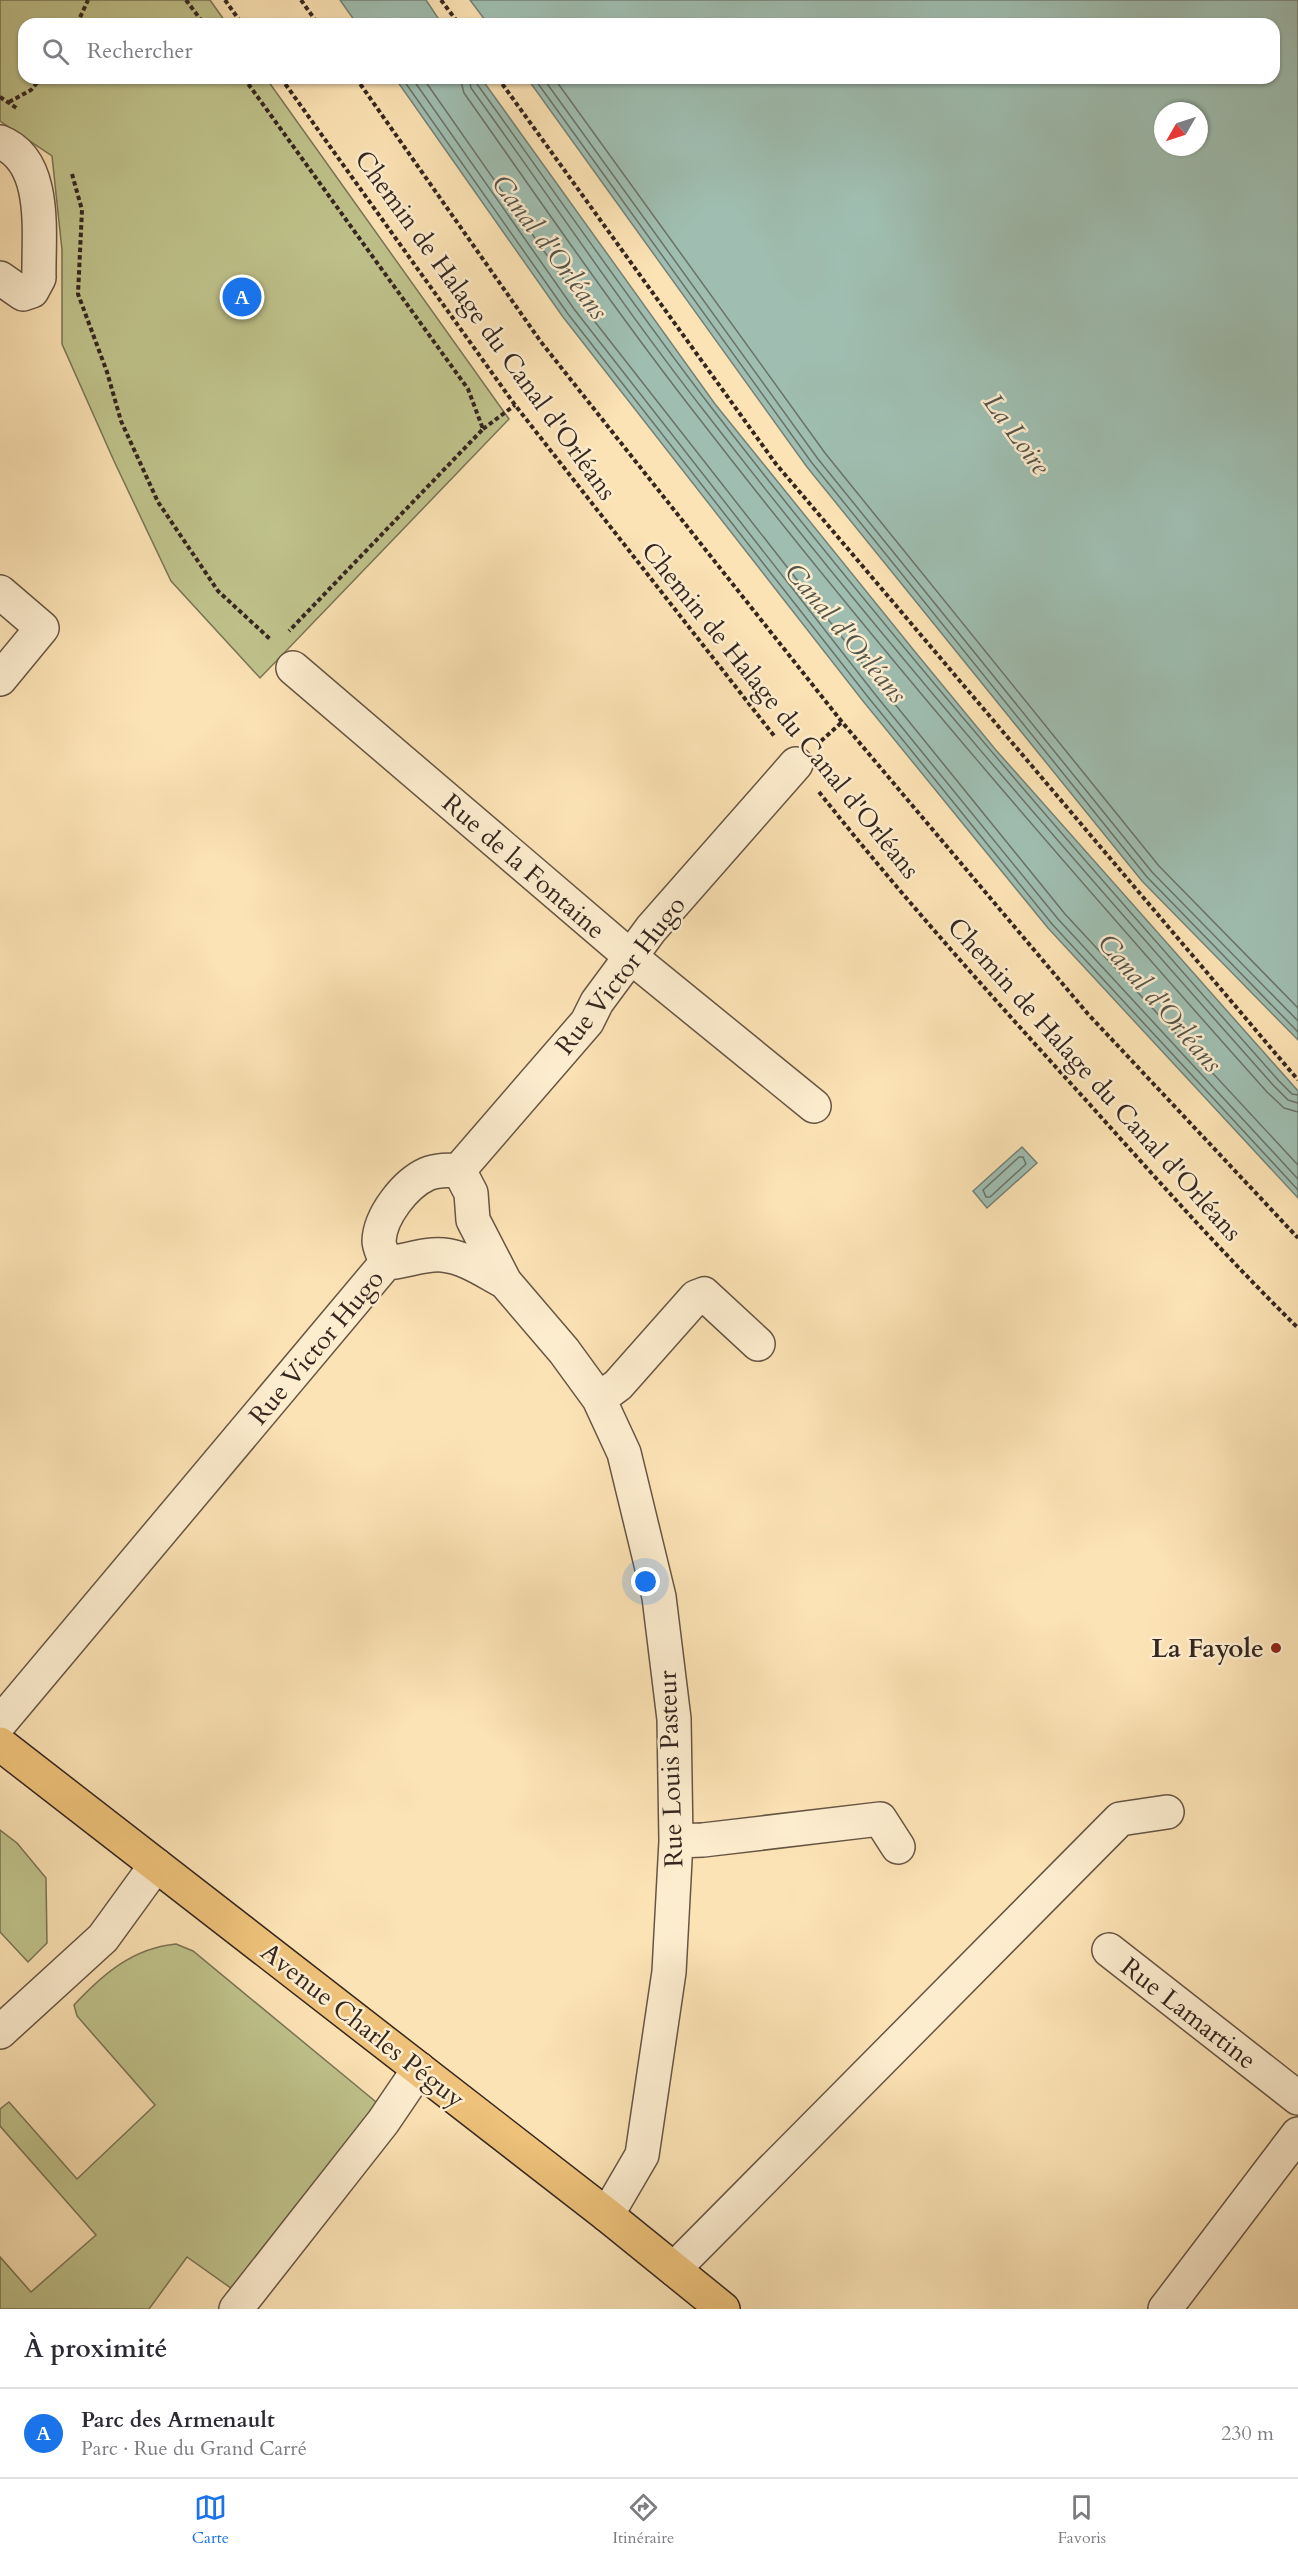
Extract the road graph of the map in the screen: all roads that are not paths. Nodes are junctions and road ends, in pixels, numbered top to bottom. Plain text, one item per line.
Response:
1 (0, 142) edge
2 (0, 278) edge
3 (0, 592) edge
4 (285, 656) road end
5 (0, 679) edge
6 (796, 764) road end
7 (631, 957) junction
8 (814, 1106) dead end
9 (459, 1170) junction
10 (386, 1263) junction
11 (505, 1282) junction
12 (758, 1344) dead end
13 (599, 1399) junction
14 (0, 1723) edge
15 (0, 1744) edge
16 (1167, 1812) dead end
17 (676, 1841) junction
18 (898, 1847) dead end
19 (156, 1864) junction
20 (1109, 1950) dead end
21 (0, 2032) edge
22 (419, 2069) junction
23 (1298, 2098) edge
24 (1298, 2134) edge
25 (608, 2215) junction
26 (674, 2269) junction
27 (236, 2309) edge
28 (723, 2309) edge
29 (1166, 2309) edge

1 - 2 street
3 - 5 street
4 - 7 street, Rue de la Fontaine
6 - 7 street, Rue Victor Hugo
7 - 8 street, Rue de la Fontaine
7 - 9 street, Rue Victor Hugo
9 - 10 street, Rue Victor Hugo
9 - 11 street, Rue Louis Pasteur
10 - 11 street, Rue Louis Pasteur
10 - 14 street, Rue Victor Hugo
11 - 13 street, Rue Louis Pasteur
12 - 13 street
13 - 17 street, Rue Louis Pasteur
15 - 19 main road, Avenue Charles Péguy
16 - 26 street
17 - 18 street
17 - 25 street, Rue Louis Pasteur
19 - 21 street
19 - 22 main road, Avenue Charles Péguy
20 - 23 street, Rue Lamartine
22 - 25 main road, Avenue Charles Péguy
22 - 27 street
24 - 29 street
25 - 26 main road, Avenue Charles Péguy
26 - 28 main road, Avenue Charles Péguy

